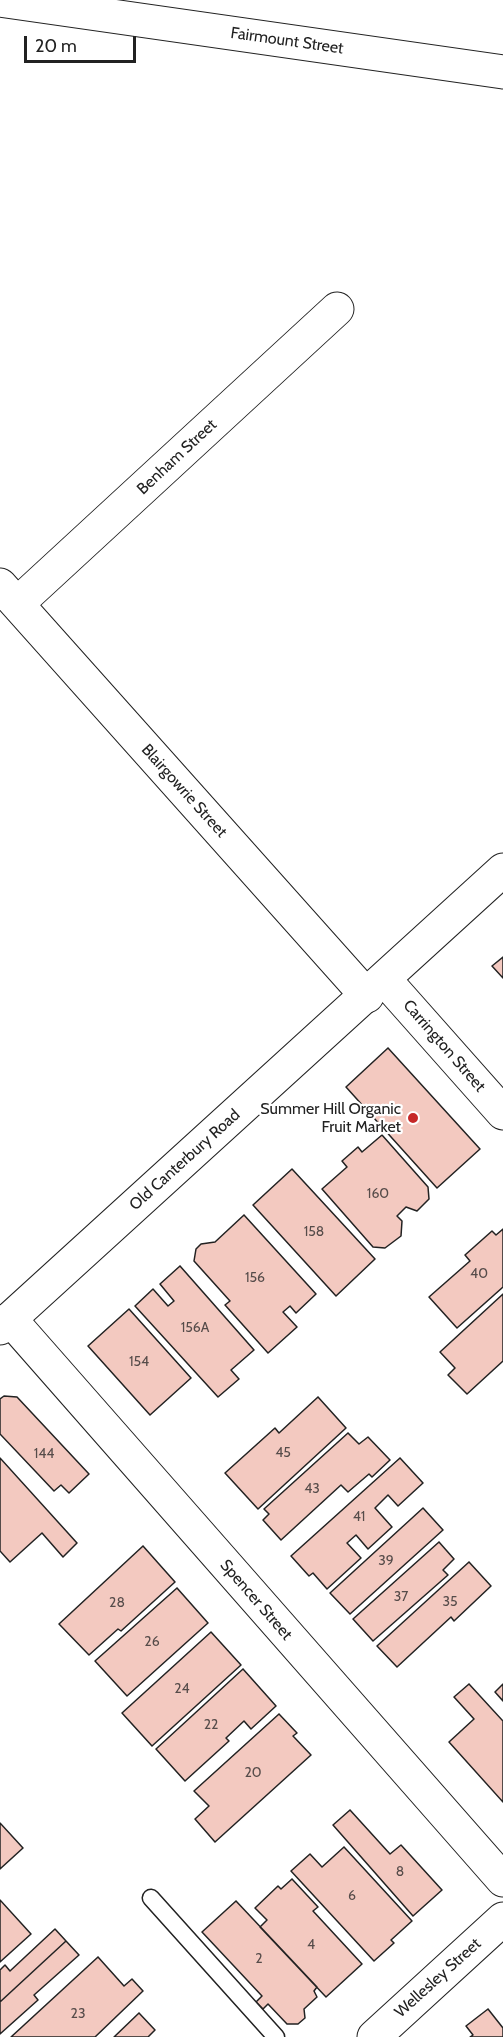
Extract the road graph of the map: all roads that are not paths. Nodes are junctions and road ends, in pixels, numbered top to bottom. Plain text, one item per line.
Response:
1 (0, 0) edge
2 (503, 72) edge
3 (336, 309) dead end
4 (8, 595) edge
5 (503, 870) edge
6 (376, 988) junction
7 (503, 1113) edge
8 (5, 1324) edge
9 (503, 1880) edge
10 (151, 1898) dead end
11 (501, 1924) edge
12 (276, 2037) edge
13 (374, 2037) edge

1 - 2 street, Fairmount Street
3 - 4 street, Benham Street
4 - 6 street, Blairgowrie Street
5 - 6 street, Old Canterbury Road
6 - 7 street, Carrington Street
6 - 8 street, Old Canterbury Road
8 - 9 street, Spencer Street
10 - 12 lane
11 - 13 street, Wellesley Street

